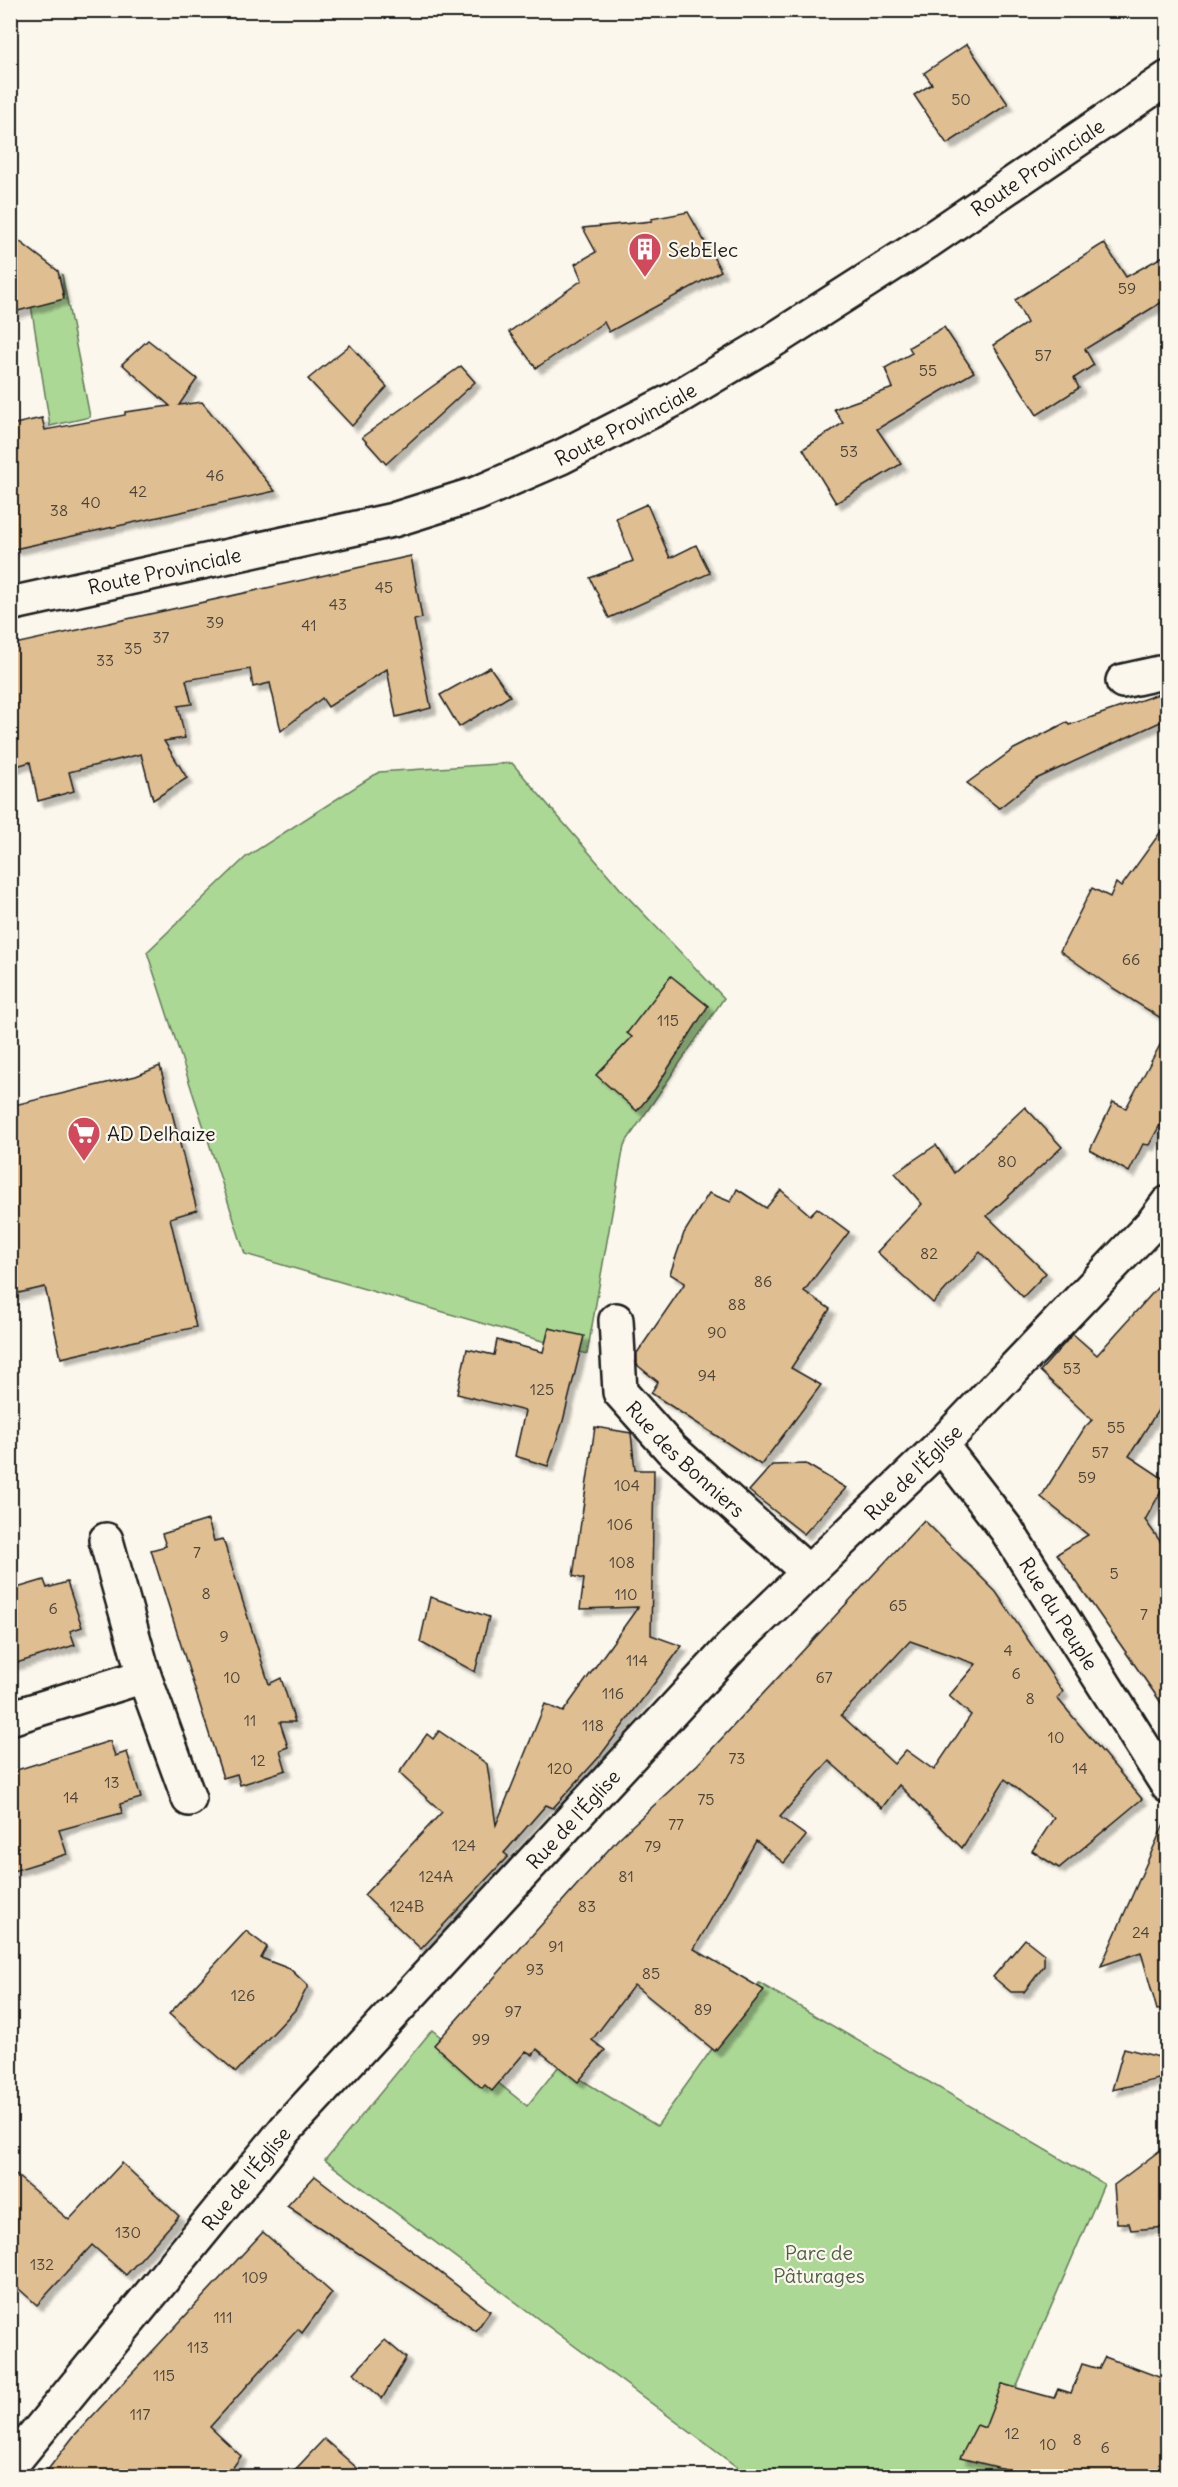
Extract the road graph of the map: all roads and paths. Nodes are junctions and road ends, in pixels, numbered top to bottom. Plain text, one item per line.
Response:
1 (1167, 78) edge
2 (10, 604) edge
3 (1167, 671) edge
4 (1123, 681) dead end
5 (1167, 1203) edge
6 (616, 1320) dead end
7 (941, 1445) junction
8 (106, 1540) dead end
9 (808, 1572) junction
10 (144, 1676) junction
11 (10, 1718) edge
12 (1167, 1786) edge
13 (189, 1799) dead end
14 (10, 2466) edge

1 - 2 street, Route Provinciale
3 - 4 street
5 - 7 street, Rue de l'Église
6 - 9 street, Rue des Bonniers
7 - 9 street, Rue de l'Église
7 - 12 street, Rue du Peuple
8 - 10 street
9 - 14 street, Rue de l'Église
10 - 11 street
10 - 13 street

